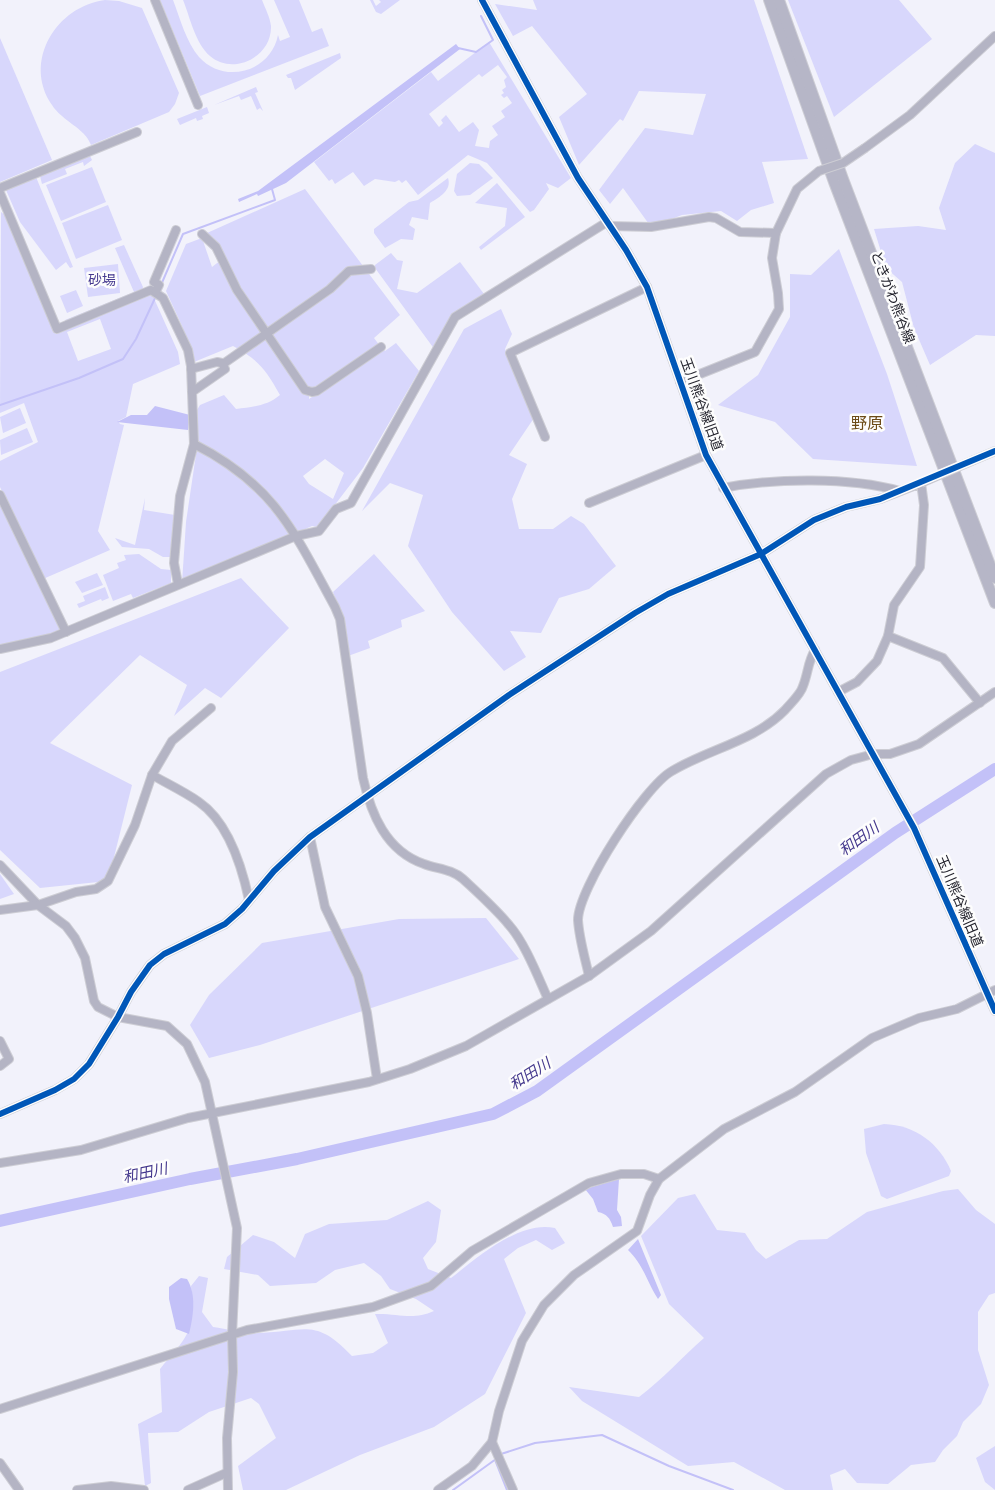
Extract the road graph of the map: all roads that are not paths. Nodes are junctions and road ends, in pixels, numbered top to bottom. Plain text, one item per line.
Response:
1 (155, 0) edge
2 (482, 0) edge
3 (769, 0) edge
4 (779, 0) edge
5 (995, 36) edge
6 (198, 104) dead end
7 (137, 132) dead end
8 (0, 188) edge
9 (0, 193) edge
10 (609, 224) junction
11 (176, 230) dead end
12 (776, 233) junction
13 (202, 234) dead end
14 (371, 269) dead end
15 (647, 287) junction
16 (156, 291) junction
17 (268, 334) junction
18 (381, 347) dead end
19 (223, 364) junction
20 (191, 369) junction
21 (680, 382) junction
22 (192, 392) junction
23 (545, 437) dead end
24 (194, 444) junction
25 (995, 451) edge
26 (706, 455) junction
27 (921, 483) junction
28 (723, 488) junction
29 (900, 491) junction
30 (0, 495) edge
31 (589, 503) dead end
32 (296, 536) junction
33 (762, 554) junction
34 (995, 578) edge
35 (178, 584) junction
36 (995, 603) edge
37 (66, 632) junction
38 (888, 636) junction
39 (0, 649) edge
40 (815, 650) junction
41 (838, 692) junction
42 (995, 692) edge
43 (980, 703) junction
44 (211, 708) dead end
45 (873, 754) junction
46 (152, 775) junction
47 (367, 796) junction
48 (310, 837) junction
49 (0, 865) edge
50 (249, 900) junction
51 (38, 905) junction
52 (0, 910) edge
53 (589, 976) junction
54 (995, 990) edge
55 (986, 994) junction
56 (548, 999) junction
57 (995, 1011) edge
58 (118, 1017) junction
59 (0, 1042) edge
60 (0, 1066) edge
61 (377, 1079) junction
62 (213, 1113) junction
63 (0, 1114) edge
64 (0, 1163) edge
65 (660, 1179) junction
66 (232, 1334) junction
67 (0, 1409) edge
68 (492, 1442) junction
69 (0, 1463) edge
70 (226, 1473) junction
71 (19, 1490) edge
72 (77, 1490) edge
73 (144, 1490) edge
74 (188, 1490) edge
75 (228, 1490) edge
76 (438, 1490) edge
77 (513, 1490) edge

1 - 6 street
2 - 10 street, 玉川熊谷線旧道
3 - 36 main road, ときがわ熊谷線
4 - 34 main road, ときがわ熊谷線
5 - 12 street, bridge
7 - 8 street
9 - 16 street
10 - 12 street
10 - 15 street, 玉川熊谷線旧道
10 - 32 street
11 - 16 street
12 - 21 street
13 - 17 street
14 - 17 street
15 - 21 street, 玉川熊谷線旧道
15 - 23 street
16 - 20 street
17 - 18 street
17 - 19 street
19 - 20 street
19 - 22 street
20 - 22 street
21 - 26 street, 玉川熊谷線旧道
22 - 24 street
24 - 32 street
24 - 35 street
25 - 27 street, bridge
26 - 28 street, 玉川熊谷線旧道
26 - 31 street
27 - 29 street
27 - 38 street
28 - 29 street
28 - 33 street, 玉川熊谷線旧道
29 - 33 street
30 - 37 street
32 - 35 street
32 - 47 street
33 - 40 street, 玉川熊谷線旧道
33 - 47 street
35 - 37 street
37 - 39 street
38 - 41 street
38 - 43 street
40 - 41 street, 玉川熊谷線旧道
40 - 53 street
41 - 45 street, 玉川熊谷線旧道
42 - 43 street
43 - 45 street
44 - 46 street
45 - 53 street
45 - 55 street, 玉川熊谷線旧道
46 - 50 street
46 - 51 street
47 - 48 street
47 - 56 street
48 - 50 street
48 - 61 street
49 - 51 street
50 - 58 street
51 - 52 street
51 - 58 street
53 - 56 street
54 - 55 street
55 - 57 street, 玉川熊谷線旧道
55 - 65 street
56 - 61 street
58 - 62 street
58 - 63 street
59 - 60 street
61 - 62 street
62 - 64 street
62 - 66 street
65 - 66 street
65 - 68 street
66 - 67 street
66 - 70 street
68 - 76 street
68 - 77 street
69 - 71 street
70 - 74 street
70 - 75 street
72 - 73 street

